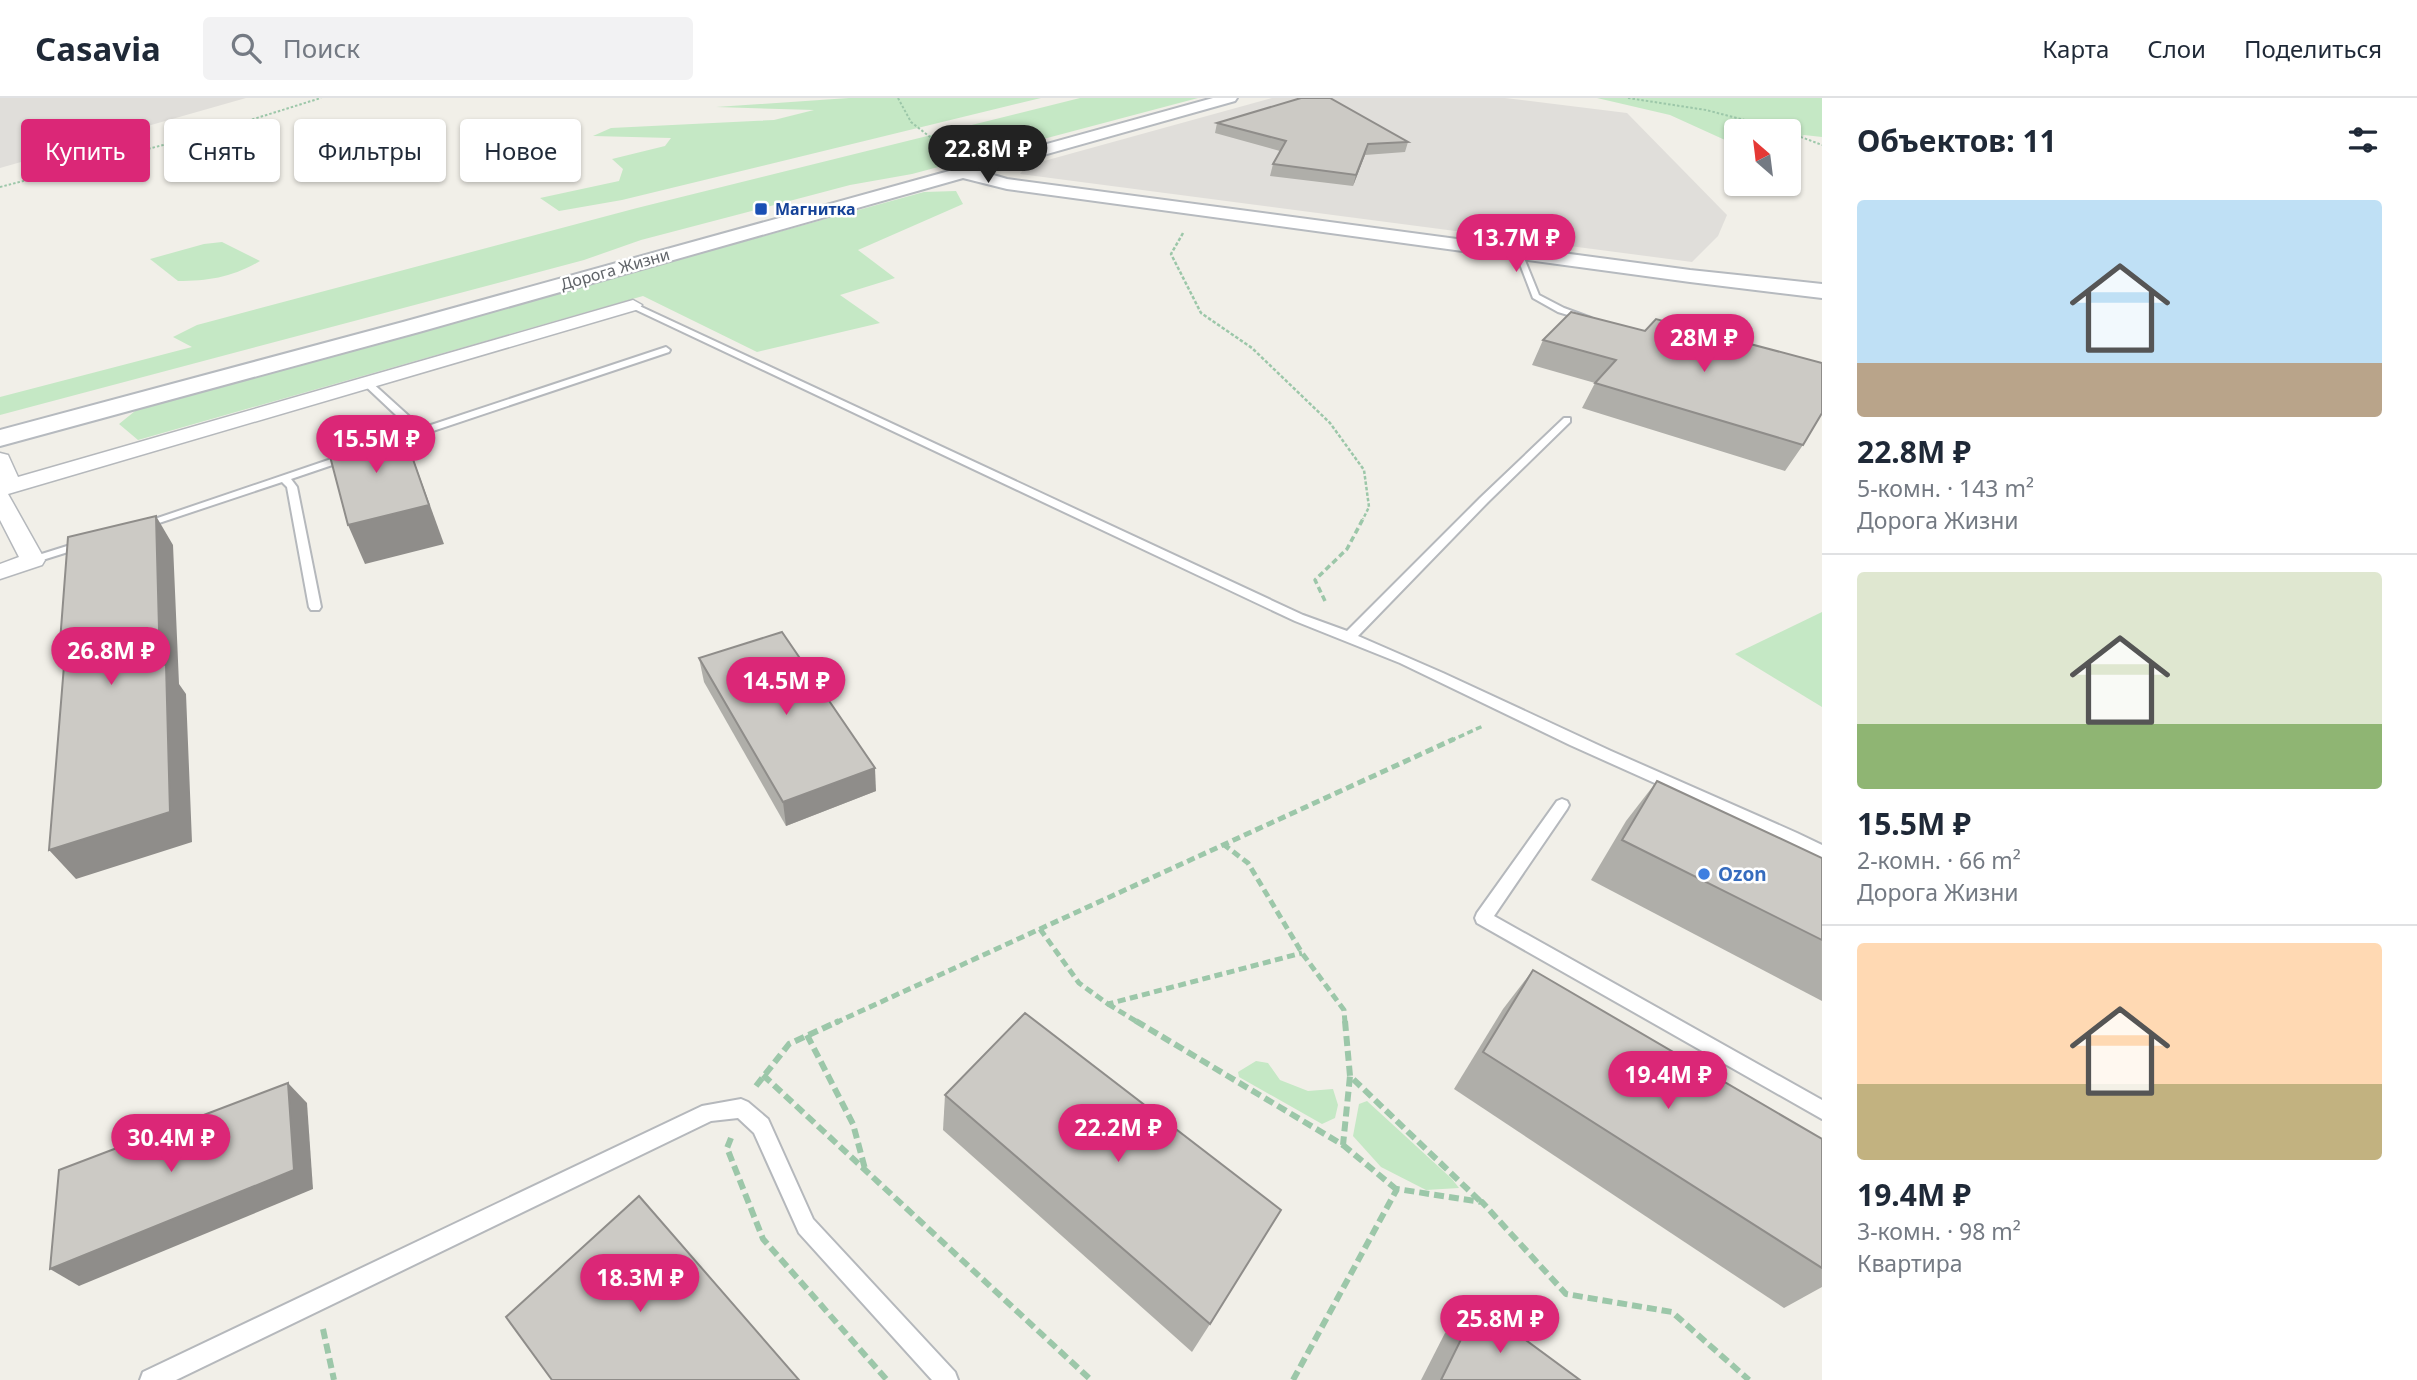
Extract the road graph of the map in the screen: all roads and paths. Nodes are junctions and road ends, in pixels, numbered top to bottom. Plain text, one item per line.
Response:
1 (321, 98) edge
2 (898, 98) edge
3 (1230, 98) edge
4 (1628, 98) edge
5 (1740, 119) edge
6 (1801, 137) edge
7 (1822, 145) edge
8 (951, 152) dead end
9 (962, 172) junction
10 (0, 187) edge
11 (1196, 210) junction
12 (1518, 253) junction
13 (1822, 291) edge
14 (633, 305) joint
15 (1599, 324) edge
16 (666, 350) dead end
17 (366, 382) junction
18 (1567, 420) dead end
19 (421, 432) junction
20 (0, 438) edge
21 (383, 445) edge
22 (357, 453) edge
23 (0, 460) edge
24 (285, 478) junction
25 (3, 491) edge
26 (127, 530) edge
27 (92, 541) edge
28 (33, 560) junction
29 (0, 572) edge
30 (315, 607) dead end
31 (1349, 636) junction
32 (1516, 712) junction
33 (1562, 805) dead end
34 (1223, 845) junction
35 (1822, 852) edge
36 (1040, 929) junction
37 (1302, 953) junction
38 (1108, 1004) junction
39 (807, 1035) junction
40 (763, 1075) junction
41 (1350, 1076) junction
42 (741, 1108) junction
43 (1822, 1110) edge
44 (1343, 1144) junction
45 (865, 1170) junction
46 (1396, 1189) junction
47 (1482, 1202) junction
48 (317, 1301) junction
49 (151, 1380) edge
50 (334, 1380) edge
51 (947, 1380) edge
52 (1091, 1380) edge
53 (1293, 1380) edge
54 (1749, 1380) edge

1 - 10 path
2 - 8 path
3 - 9 main road, Дорога Жизни
4 - 5 path
6 - 7 path
9 - 11 main road
9 - 20 main road, Дорога Жизни
11 - 12 main road
11 - 31 path
12 - 13 main road
12 - 15 lane
14 - 17 street
14 - 31 lane
16 - 19 lane
17 - 19 lane
17 - 25 street
18 - 31 lane
19 - 21 lane
22 - 24 lane
23 - 25 street
24 - 26 lane
24 - 30 lane
25 - 28 street
27 - 28 lane
28 - 29 street
31 - 32 lane
32 - 34 path
32 - 35 lane
33 - 43 lane
34 - 36 path
34 - 37 path
36 - 38 path
36 - 39 path
37 - 38 path
37 - 41 path
38 - 44 path
39 - 40 path
39 - 45 path
40 - 42 path
40 - 45 path
41 - 44 path
41 - 47 path
42 - 48 lane
42 - 51 lane
44 - 46 path
45 - 52 path
46 - 47 path
46 - 53 path
47 - 54 path
48 - 49 lane
48 - 50 path

